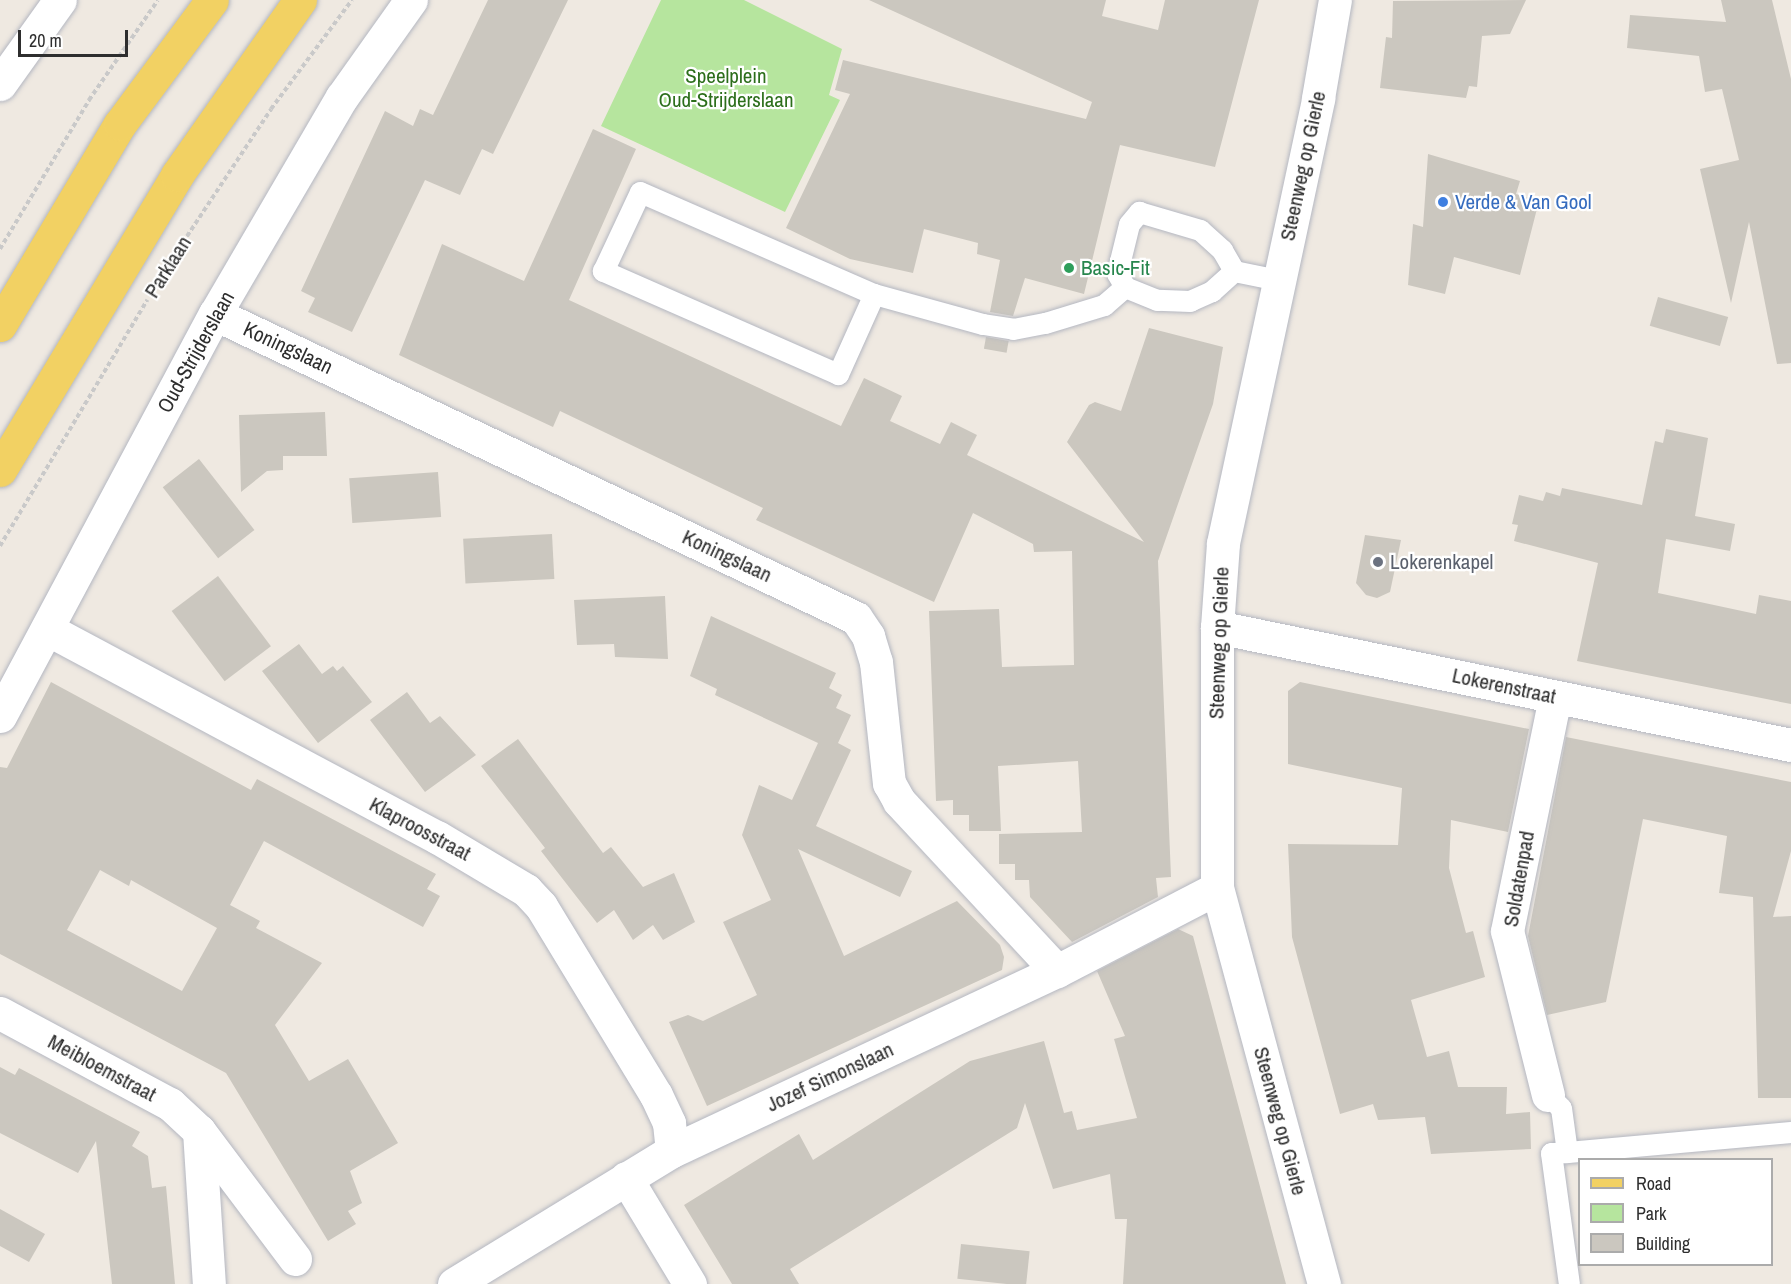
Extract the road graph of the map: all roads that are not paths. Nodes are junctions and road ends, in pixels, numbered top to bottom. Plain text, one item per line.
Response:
1 (60, 0) edge
2 (212, 0) edge
3 (300, 0) edge
4 (411, 0) edge
5 (1335, 0) edge
6 (0, 84) edge
7 (1234, 271) junction
8 (1278, 280) junction
9 (1125, 287) junction
10 (874, 294) junction
11 (215, 314) junction
12 (0, 325) edge
13 (0, 470) edge
14 (1217, 627) junction
15 (47, 629) junction
16 (1555, 697) junction
17 (0, 716) edge
18 (1791, 745) edge
19 (1217, 888) junction
20 (1058, 971) junction
21 (0, 1013) edge
22 (1548, 1095) joint
23 (199, 1131) junction
24 (1791, 1132) edge
25 (672, 1150) junction
26 (1567, 1152) junction
27 (626, 1178) junction
28 (295, 1259) dead end
29 (209, 1284) edge
30 (454, 1284) edge
31 (690, 1284) edge
32 (1324, 1284) edge
33 (1569, 1284) edge

1 - 6 street
2 - 12 main road
3 - 13 main road, Parklaan
4 - 11 street, Oud-Strijderslaan
5 - 8 street, Steenweg op Gierle
7 - 8 lane
7 - 9 lane
7 - 9 lane
8 - 14 street, Steenweg op Gierle
9 - 10 lane
10 - 10 lane
11 - 15 street, Oud-Strijderslaan
11 - 20 street, Koningslaan
14 - 16 street, Lokerenstraat
14 - 19 street, Steenweg op Gierle
15 - 17 street, Oud-Strijderslaan
15 - 25 street, Klaproosstraat
16 - 18 street, Lokerenstraat
16 - 22 street, Soldatenpad
19 - 20 street, Jozef Simonslaan
19 - 32 street, Steenweg op Gierle
20 - 25 street, Jozef Simonslaan
21 - 23 street, Meibloemstraat
22 - 26 lane
23 - 28 street, Meibloemstraat
23 - 29 street
24 - 26 lane
25 - 27 street, Jozef Simonslaan
26 - 33 lane
27 - 30 street, Jozef Simonslaan
27 - 31 street

